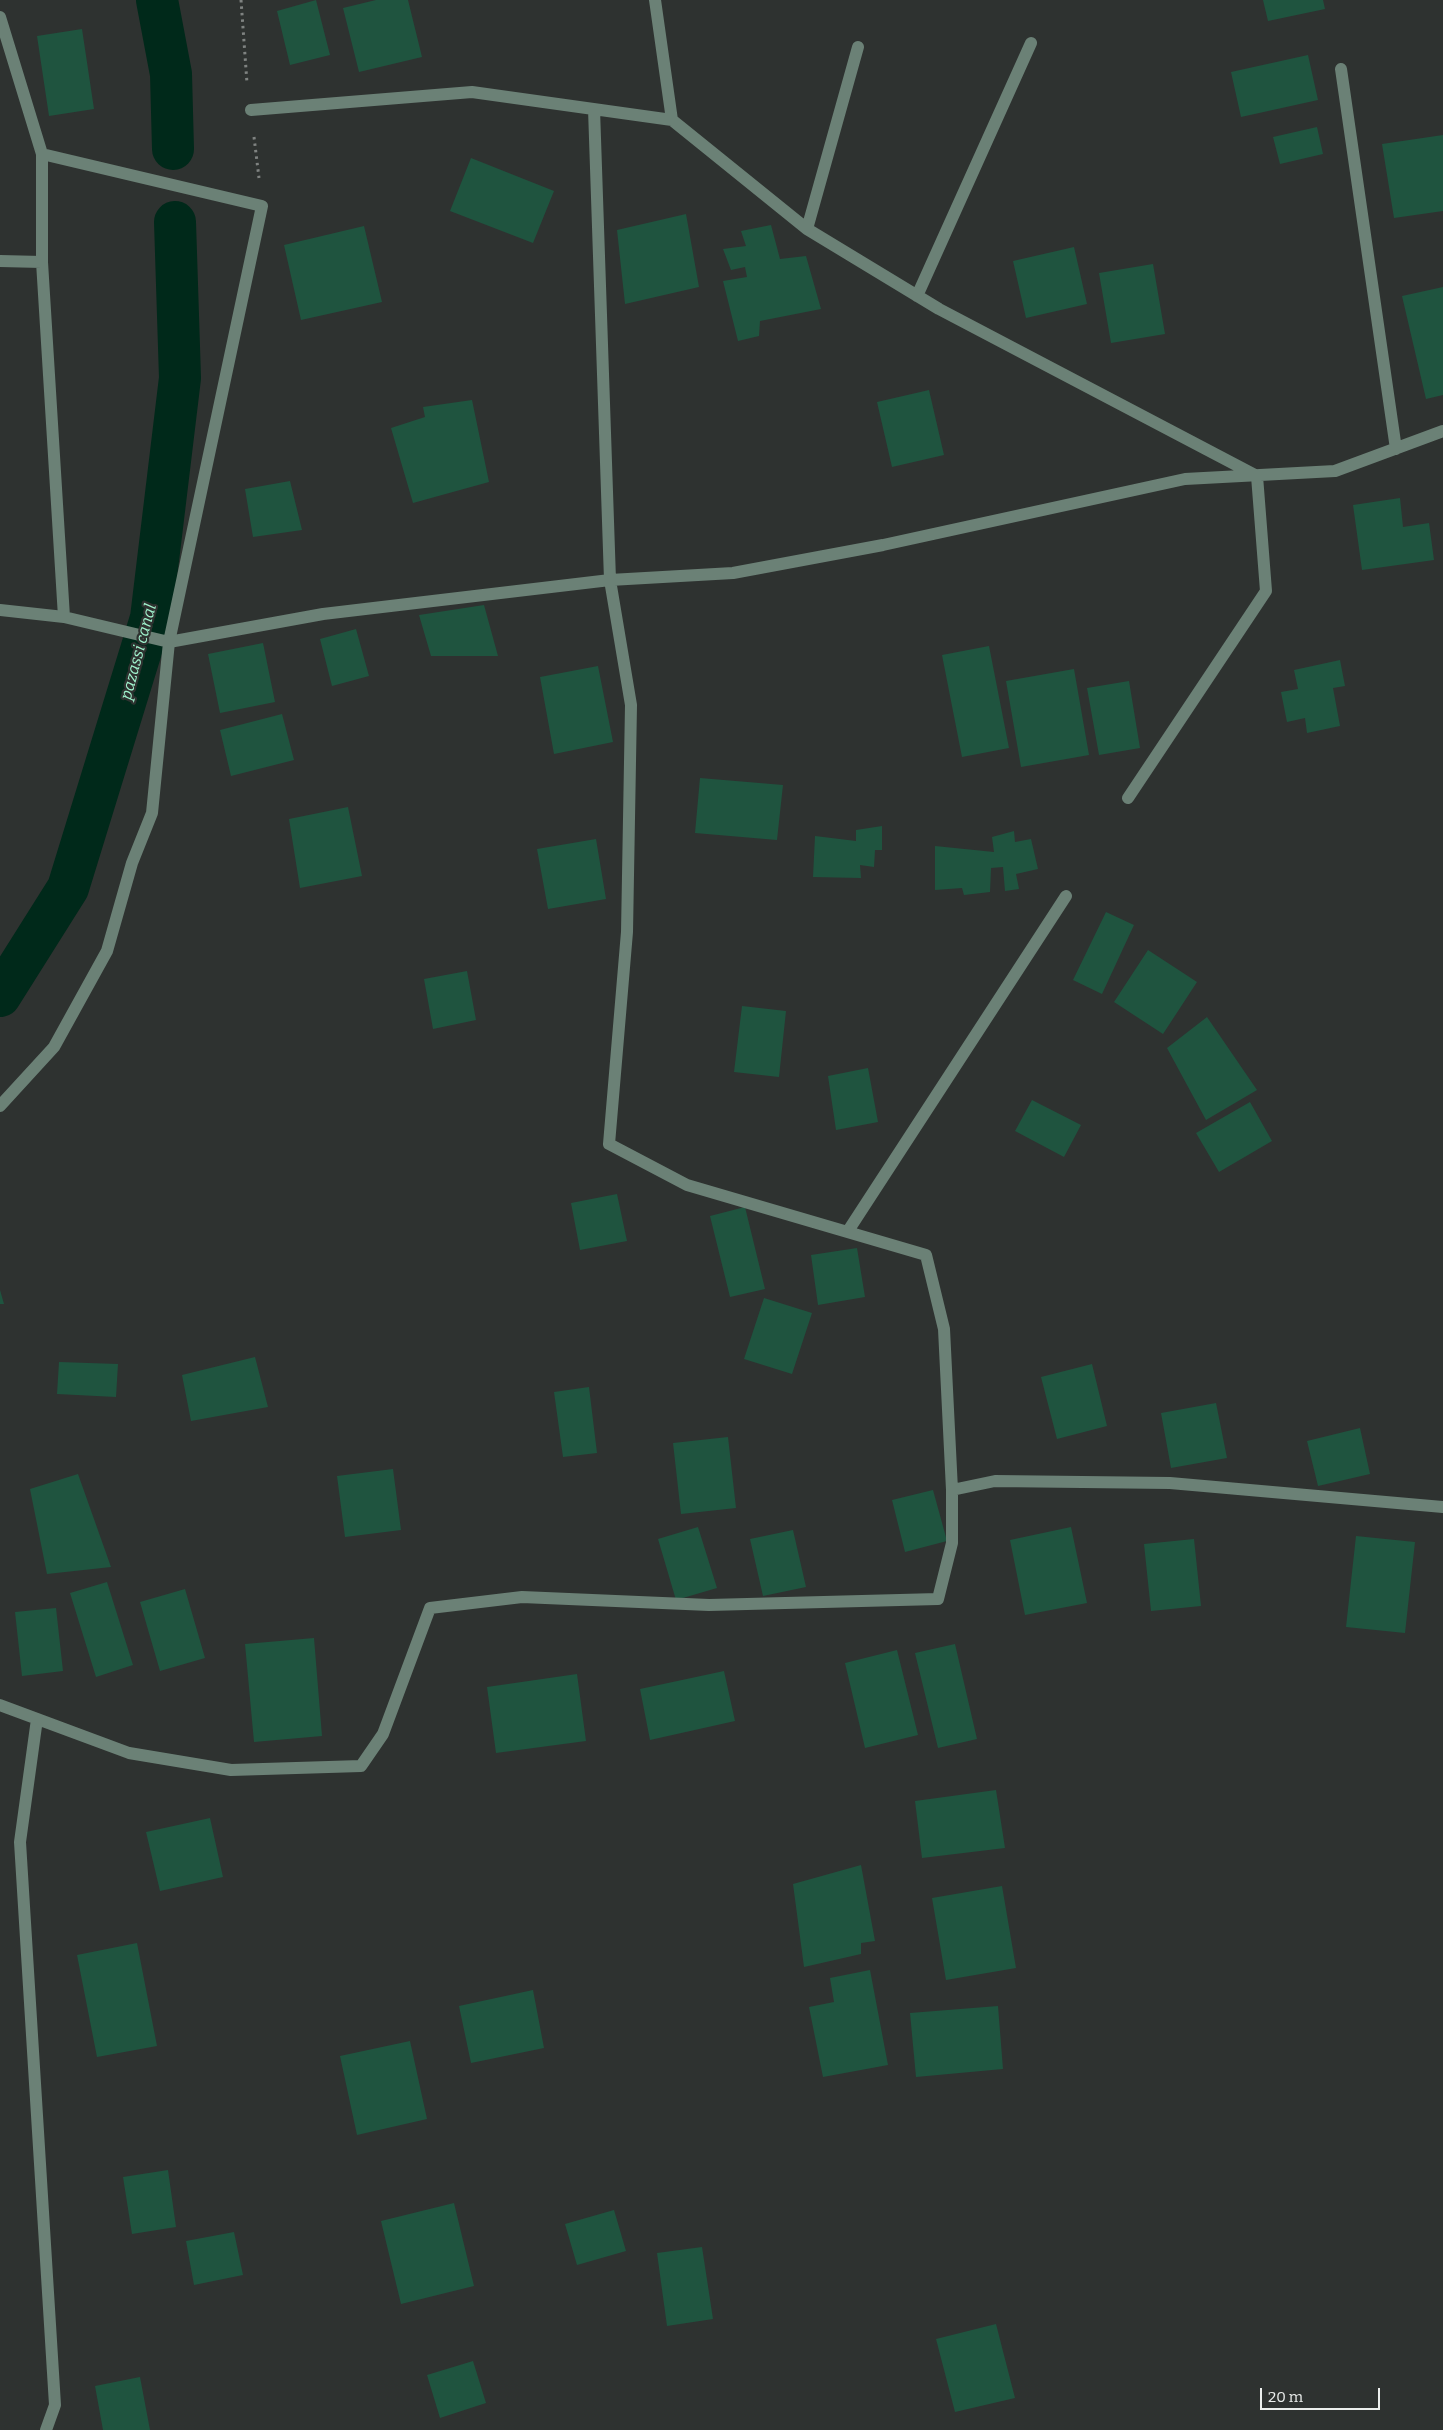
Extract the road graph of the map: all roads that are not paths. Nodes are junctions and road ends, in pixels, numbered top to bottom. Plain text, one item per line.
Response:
1 (655, 0) edge
2 (0, 17) edge
3 (1031, 43) dead end
4 (858, 47) dead end
5 (1341, 69) dead end
6 (594, 109) junction
7 (251, 110) dead end
8 (672, 120) junction
9 (42, 154) junction
10 (807, 229) junction
11 (0, 261) edge
12 (42, 262) junction
13 (917, 296) junction
14 (1443, 431) edge
15 (1396, 448) junction
16 (1257, 476) junction
17 (610, 580) junction
18 (0, 610) edge
19 (64, 617) junction
20 (168, 641) junction
21 (1128, 798) dead end
22 (1066, 896) dead end
23 (0, 1106) edge
24 (848, 1231) junction
25 (952, 1490) junction
26 (1443, 1507) edge
27 (0, 1705) edge
28 (37, 1719) junction
29 (46, 2430) edge

1 - 8 street
2 - 9 street
3 - 13 street
4 - 10 street
5 - 15 street
6 - 7 street
6 - 8 street
6 - 17 street
8 - 10 street
9 - 12 street
9 - 20 street
10 - 13 street
11 - 12 street
12 - 19 street
13 - 16 street
14 - 15 street
15 - 16 street
16 - 17 street
16 - 21 street
17 - 20 street
17 - 24 street
18 - 19 street
19 - 20 street
20 - 23 street
22 - 24 street
24 - 25 street
25 - 26 street
25 - 28 street
27 - 28 street
28 - 29 street

